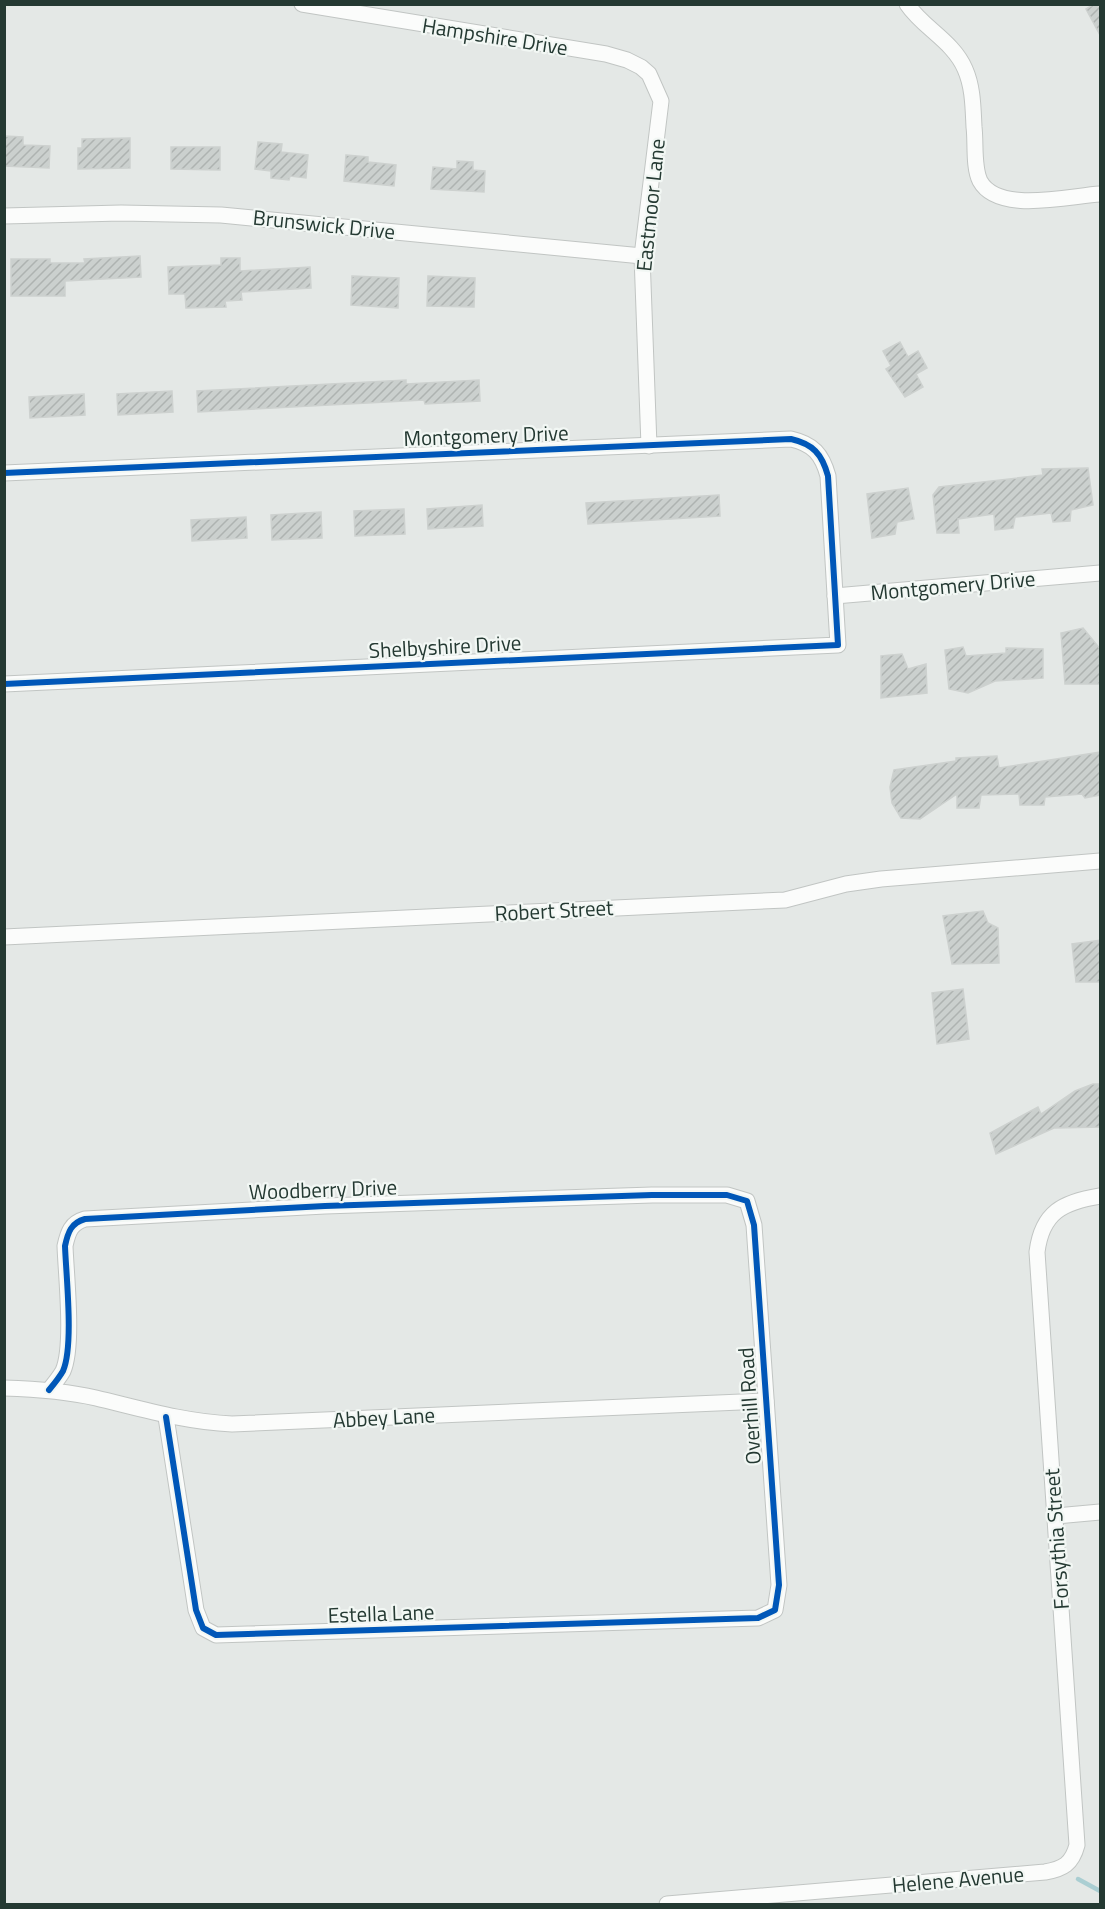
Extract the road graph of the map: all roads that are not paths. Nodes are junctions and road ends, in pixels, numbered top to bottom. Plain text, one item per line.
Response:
1 (302, 4) edge
2 (907, 4) edge
3 (649, 74) joint
4 (1101, 194) edge
5 (4, 216) edge
6 (642, 256) junction
7 (649, 446) junction
8 (4, 473) edge
9 (1101, 573) edge
10 (835, 597) junction
11 (4, 684) edge
12 (1101, 861) edge
13 (4, 937) edge
14 (1101, 1196) edge
15 (747, 1202) joint
16 (4, 1388) edge
17 (49, 1390) junction
18 (766, 1401) junction
19 (166, 1417) junction
20 (1101, 1512) edge
21 (1056, 1516) junction
22 (775, 1610) joint
23 (1068, 1865) joint
24 (667, 1905) edge

1 - 3 street, Hampshire Drive
2 - 4 street
3 - 6 street, Eastmoor Lane
5 - 6 street, Brunswick Drive
6 - 7 street, Eastmoor Lane
7 - 8 street, Montgomery Drive
7 - 10 street, Montgomery Drive
9 - 10 street, Montgomery Drive
10 - 11 street, Shelbyshire Drive
12 - 13 street, Robert Street
14 - 21 street, Forsythia Street
15 - 17 street, Woodberry Drive
15 - 18 street, Overhill Road
16 - 17 street, Abbey Lane
17 - 19 street, Abbey Lane
18 - 19 street, Abbey Lane
18 - 22 street, Overhill Road
19 - 22 street, Estella Lane
20 - 21 street
21 - 23 street, Forsythia Street
23 - 24 street, Helene Avenue

